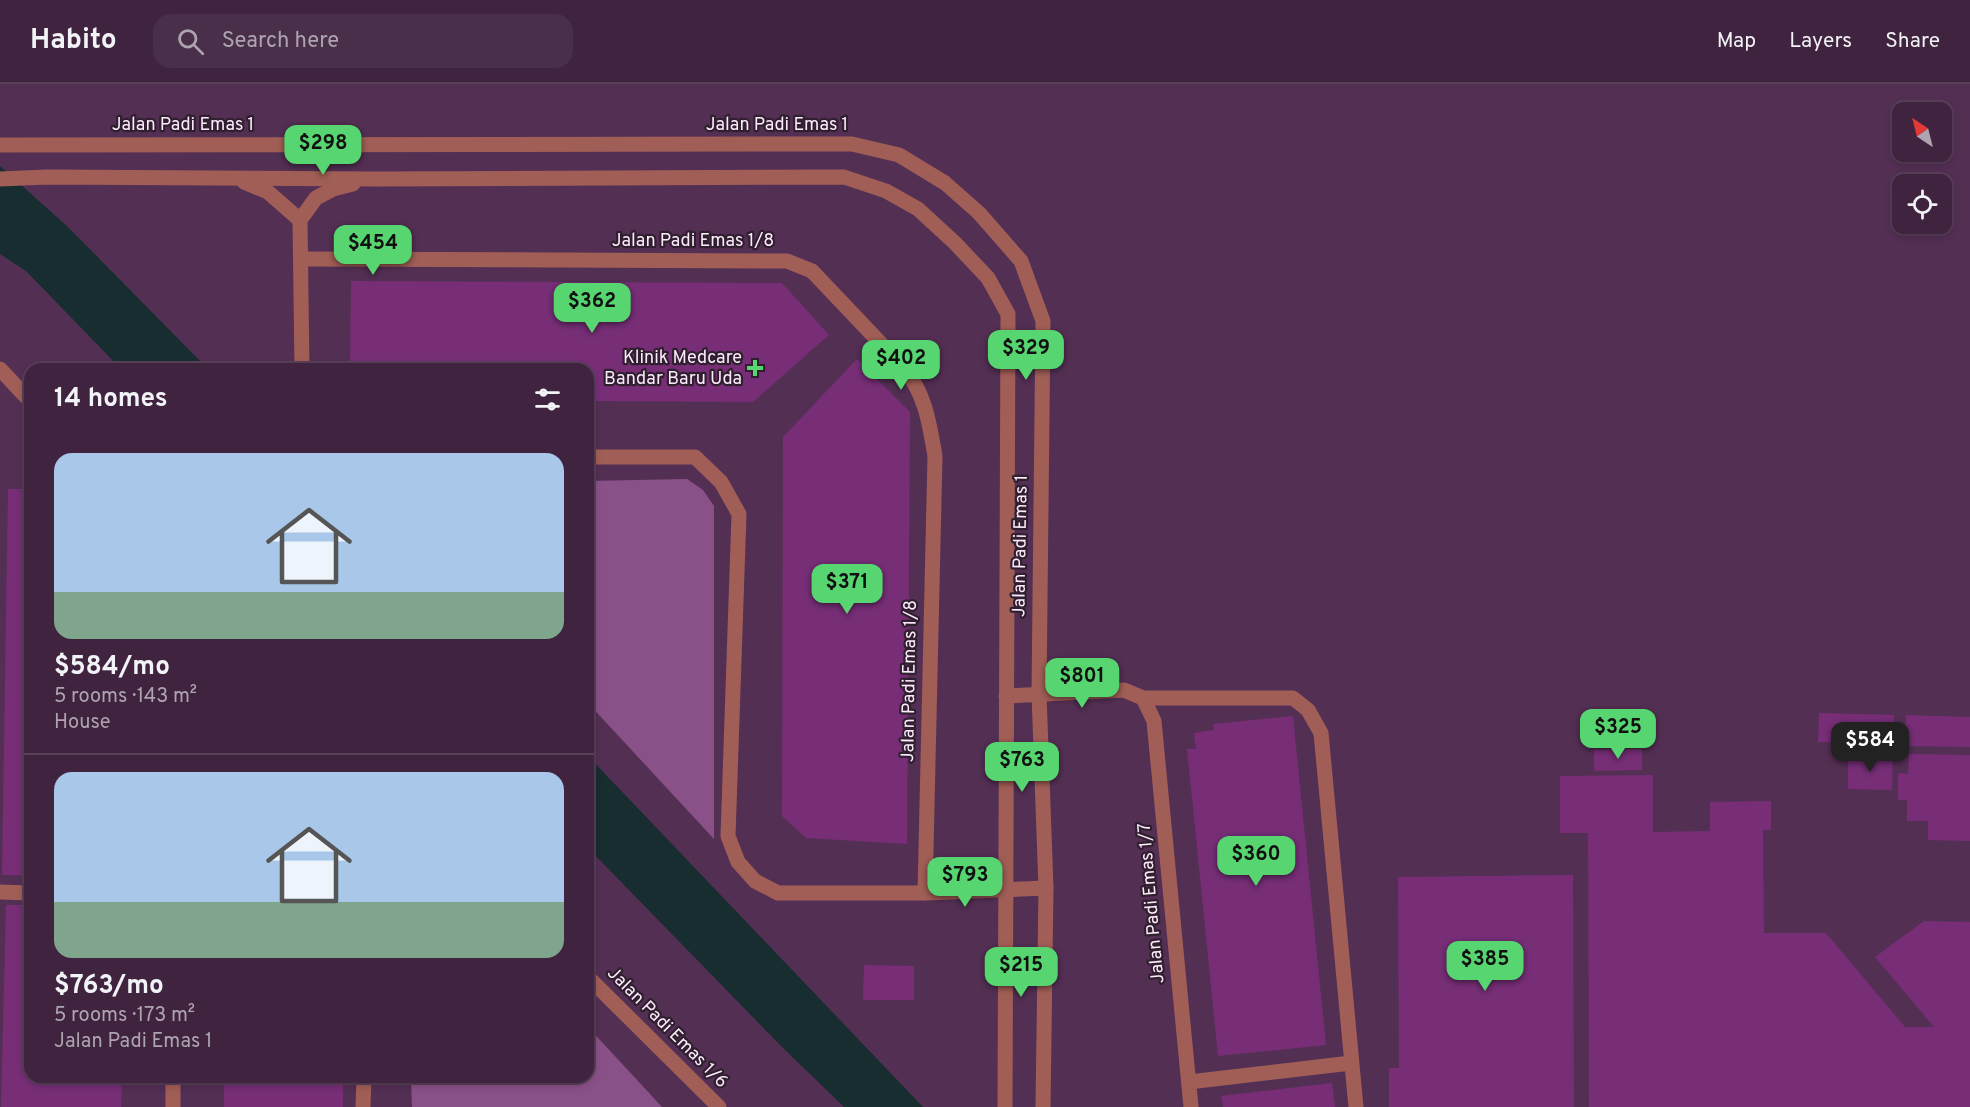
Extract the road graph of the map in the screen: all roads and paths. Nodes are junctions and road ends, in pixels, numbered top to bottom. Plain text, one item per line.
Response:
1 (0, 145) edge
2 (231, 178) junction
3 (0, 179) edge
4 (377, 179) junction
5 (300, 220) junction
6 (302, 259) junction
7 (302, 363) edge
8 (0, 369) edge
9 (24, 395) edge
10 (594, 457) edge
11 (1039, 694) junction
12 (1006, 696) junction
13 (1143, 698) junction
14 (1046, 888) junction
15 (1005, 890) junction
16 (0, 892) edge
17 (925, 892) junction
18 (24, 893) edge
19 (594, 983) edge
20 (1351, 1063) junction
21 (1189, 1082) junction
22 (173, 1083) edge
23 (364, 1083) edge
24 (173, 1107) edge
25 (363, 1107) edge
26 (719, 1107) edge
27 (1005, 1107) edge
28 (1043, 1107) edge
29 (1191, 1107) edge
30 (1356, 1107) edge

1 - 11 street, Jalan Padi Emas 1
2 - 3 street, Jalan Padi Emas 1
2 - 4 street, Jalan Padi Emas 1
2 - 5 street
4 - 5 street
4 - 12 street, Jalan Padi Emas 1
5 - 6 street
6 - 7 street
6 - 17 street, Jalan Padi Emas 1/8
8 - 9 street
10 - 17 street
11 - 12 street
11 - 13 street
11 - 14 street, Jalan Padi Emas 1
12 - 15 street, Jalan Padi Emas 1
13 - 20 street
13 - 21 street, Jalan Padi Emas 1/7
14 - 15 street
14 - 28 street, Jalan Padi Emas 1
15 - 17 street
15 - 27 street, Jalan Padi Emas 1
16 - 18 street
19 - 26 street, Jalan Padi Emas 1/6
20 - 21 street
20 - 30 street
21 - 29 street, Jalan Padi Emas 1/7
22 - 24 street
23 - 25 street

